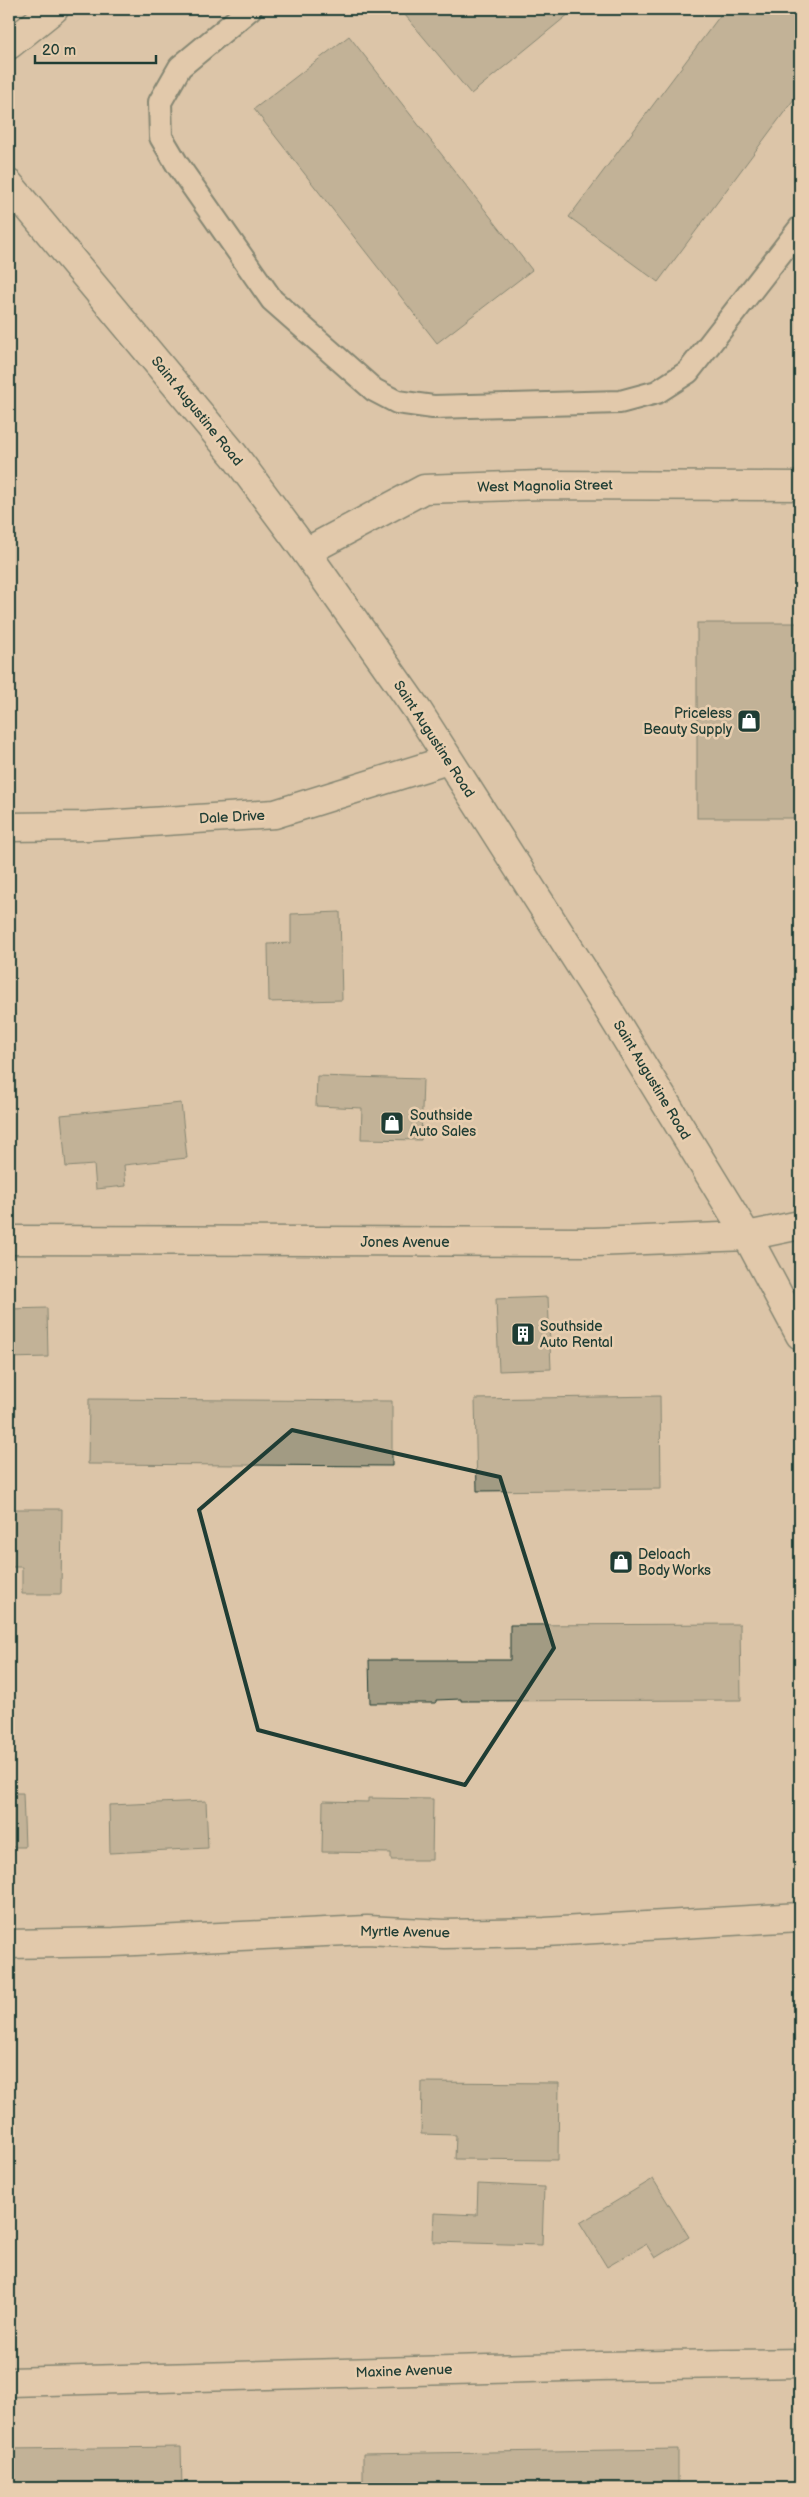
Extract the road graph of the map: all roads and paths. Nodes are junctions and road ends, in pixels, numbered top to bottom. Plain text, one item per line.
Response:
1 (54, 9) edge
2 (250, 9) edge
3 (9, 45) edge
4 (9, 184) edge
5 (800, 228) edge
6 (800, 486) edge
7 (306, 552) junction
8 (448, 760) junction
9 (9, 827) edge
10 (800, 1225) edge
11 (747, 1236) junction
12 (9, 1240) edge
13 (800, 1335) edge
14 (800, 1917) edge
15 (9, 1944) edge
16 (800, 2363) edge
17 (9, 2382) edge

1 - 3 street
2 - 5 lane
4 - 7 street, Saint Augustine Road
6 - 7 street, West Magnolia Street
7 - 8 street, Saint Augustine Road
8 - 9 street, Dale Drive
8 - 11 street, Saint Augustine Road
10 - 11 street, Jones Avenue
11 - 12 street, Jones Avenue
11 - 13 street, Saint Augustine Road
14 - 15 street, Myrtle Avenue
16 - 17 street, Maxine Avenue

